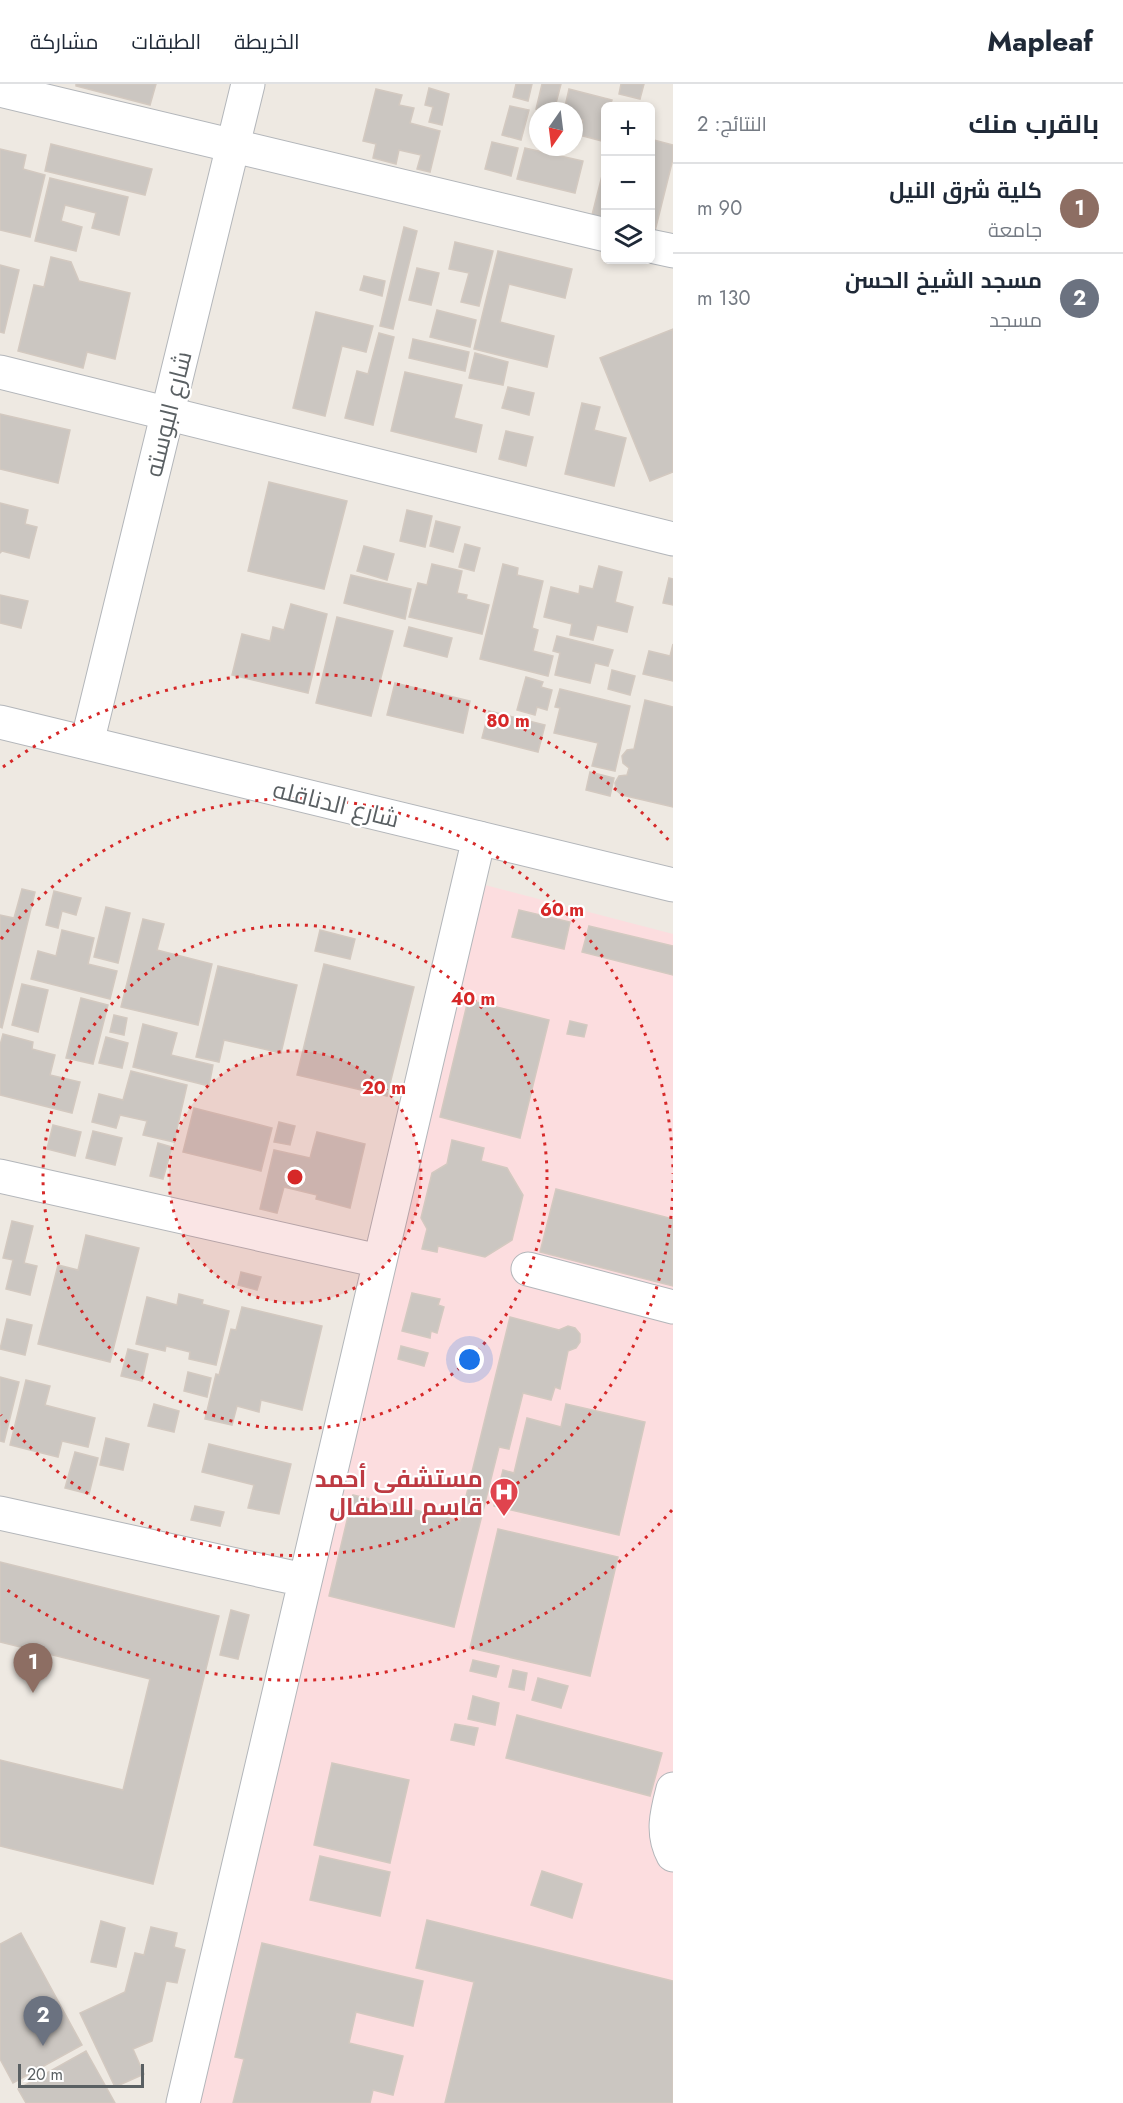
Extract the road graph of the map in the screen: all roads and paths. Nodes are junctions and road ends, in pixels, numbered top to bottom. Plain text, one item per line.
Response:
1 (248, 84) edge
2 (0, 90) edge
3 (233, 146) junction
4 (601, 234) edge
5 (655, 247) edge
6 (673, 252) edge
7 (0, 372) edge
8 (168, 413) junction
9 (673, 539) edge
10 (0, 722) edge
11 (87, 743) junction
12 (479, 838) junction
13 (673, 885) edge
14 (0, 1176) edge
15 (380, 1261) junction
16 (528, 1269) dead end
17 (673, 1307) edge
18 (0, 1513) edge
19 (304, 1580) junction
20 (673, 1789) edge
21 (673, 1855) edge
22 (183, 2103) edge

1 - 3 street, شارع البوسته
2 - 3 street
3 - 4 street
3 - 8 street, شارع البوسته
5 - 6 street
7 - 8 street
8 - 9 street
8 - 11 street, شارع البوسته
10 - 11 street, شارع الدناقله
11 - 12 street, شارع الدناقله
12 - 13 street, شارع الدناقله
12 - 15 street
14 - 15 street
15 - 19 street
16 - 17 street
18 - 19 street
19 - 22 street
20 - 21 street

